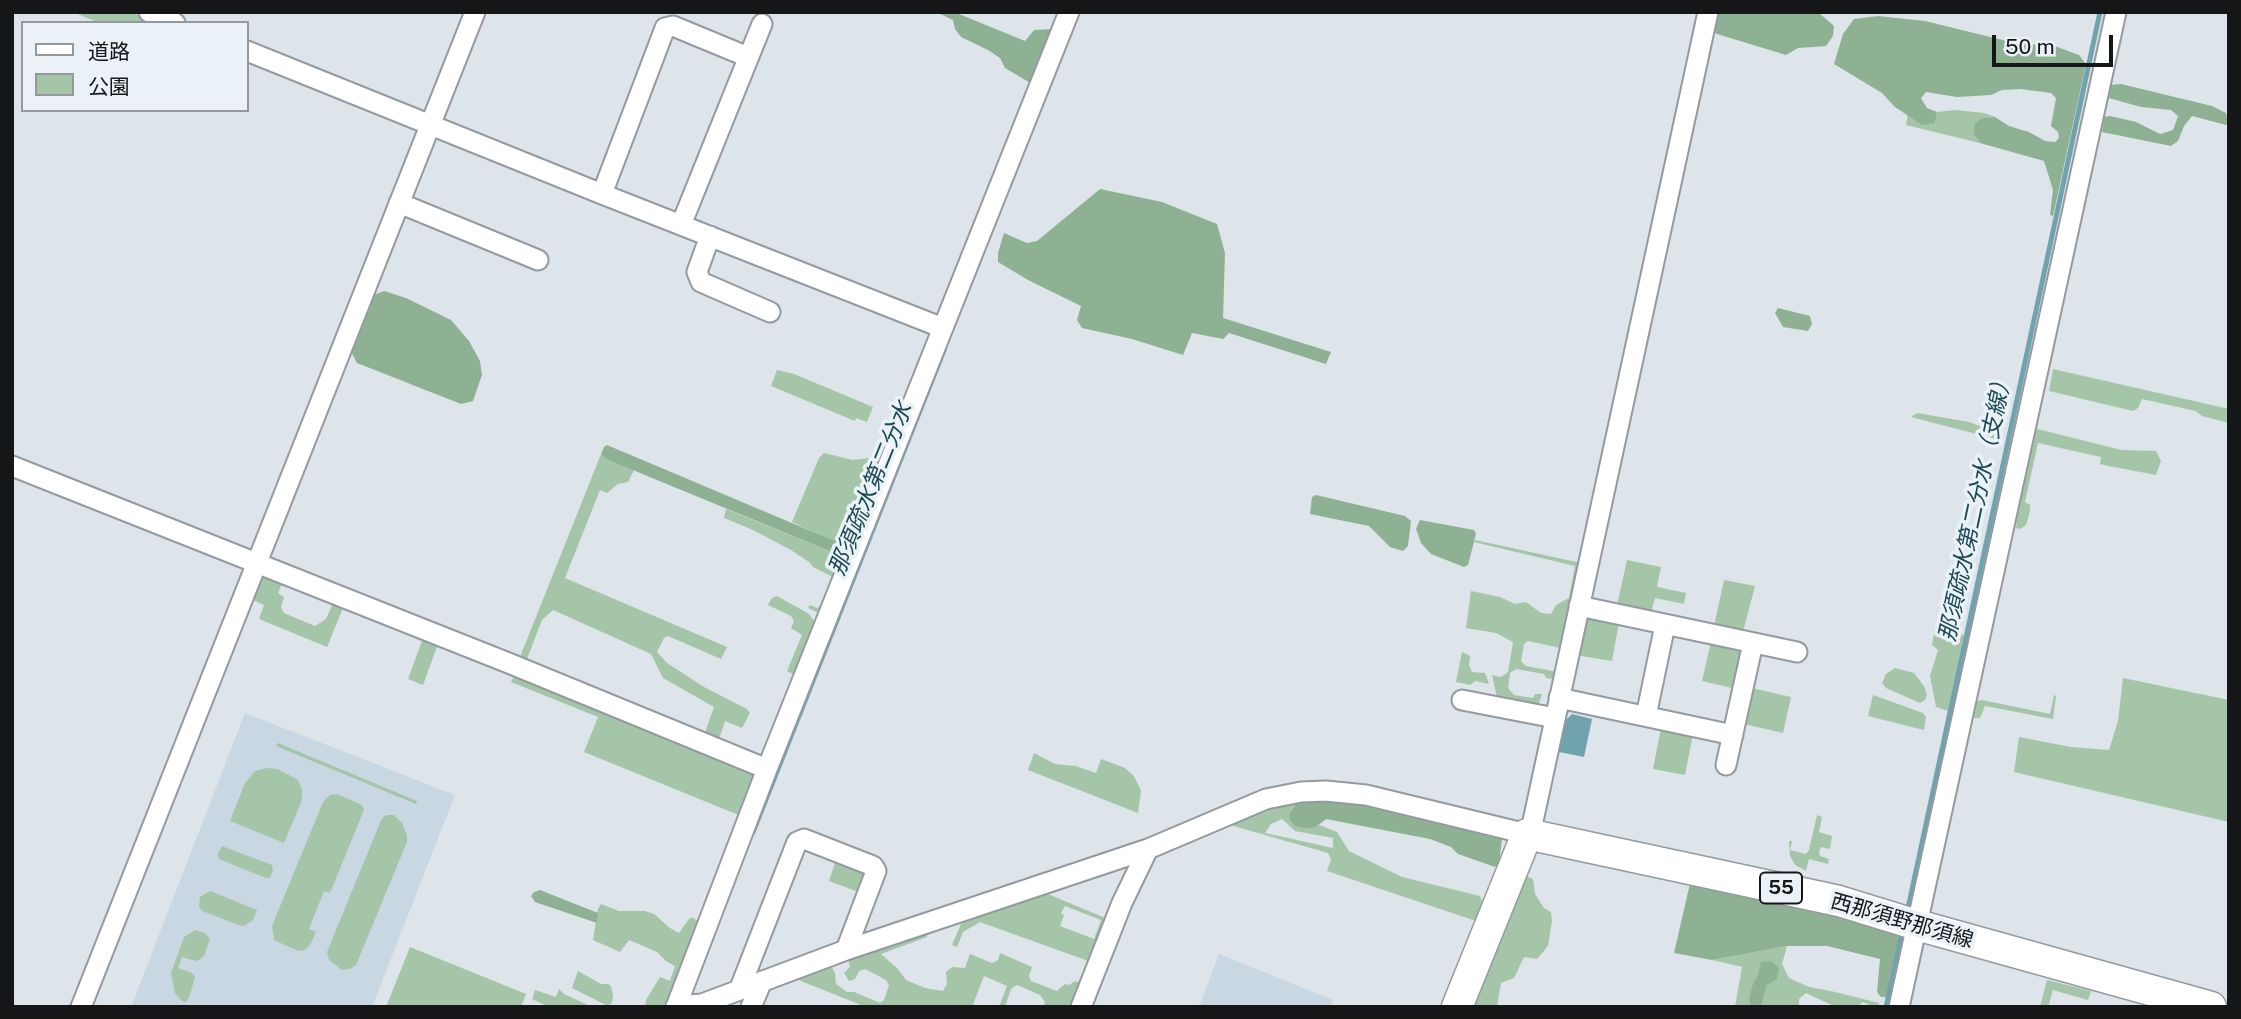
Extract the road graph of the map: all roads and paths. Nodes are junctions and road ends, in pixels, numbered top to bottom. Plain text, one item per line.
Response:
1 (149, 12) edge
2 (475, 12) edge
3 (1069, 12) edge
4 (1708, 12) edge
5 (2116, 12) edge
6 (170, 21) edge
7 (762, 24) dead end
8 (248, 51) edge
9 (748, 57) junction
10 (430, 124) junction
11 (602, 194) junction
12 (399, 203) junction
13 (681, 225) junction
14 (710, 236) junction
15 (538, 260) dead end
16 (770, 312) dead end
17 (943, 328) junction
18 (12, 466) edge
19 (256, 564) junction
20 (1579, 606) junction
21 (1665, 625) junction
22 (1752, 643) junction
23 (1797, 652) dead end
24 (1559, 698) junction
25 (1462, 700) dead end
26 (1646, 716) junction
27 (1555, 718) junction
28 (1733, 735) junction
29 (1726, 765) dead end
30 (767, 769) junction
31 (1527, 834) junction
32 (1148, 849) junction
33 (1917, 925) junction
34 (846, 950) junction
35 (762, 981) junction
36 (740, 988) junction
37 (81, 1007) edge
38 (676, 1007) edge
39 (751, 1007) edge
40 (1081, 1007) edge
41 (1457, 1007) edge
42 (1899, 1007) edge
43 (2211, 1007) edge

1 - 6 street
2 - 10 street
3 - 17 street
4 - 20 street
5 - 33 street
7 - 9 street
8 - 10 street
9 - 11 street
9 - 13 street
10 - 11 street
10 - 12 street
11 - 13 street
12 - 15 street
12 - 19 street
13 - 14 street
14 - 16 street
14 - 17 street
17 - 30 street
18 - 19 street
19 - 30 street
19 - 37 street
20 - 21 street
20 - 24 street
21 - 22 street
21 - 26 street
22 - 23 street
22 - 28 street
24 - 26 street
24 - 27 street
25 - 27 street
26 - 28 street
27 - 31 street
28 - 29 street
30 - 38 street
31 - 32 street
31 - 33 main road, 西那須野那須線 / 55
31 - 41 main road
32 - 34 street
32 - 40 street
33 - 42 street
33 - 43 main road, 西那須野那須線 / 55
34 - 35 street
34 - 36 street
35 - 36 street
35 - 39 street
36 - 38 street

